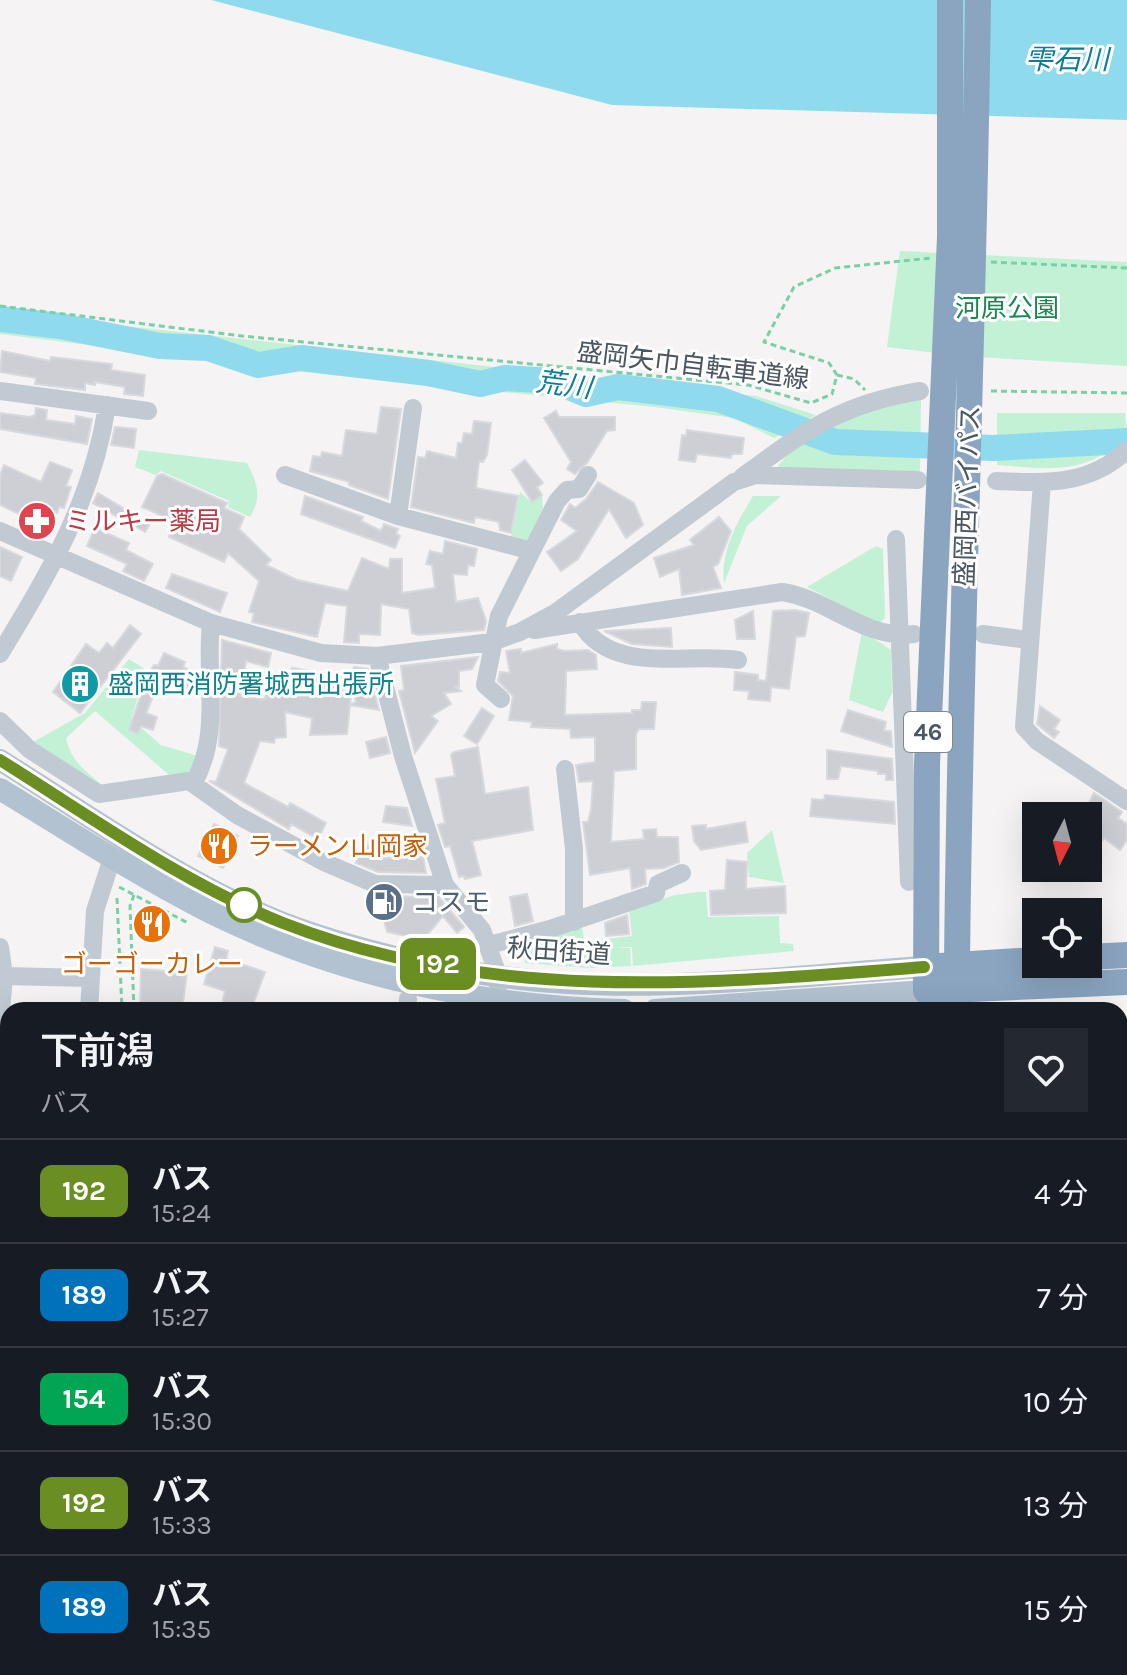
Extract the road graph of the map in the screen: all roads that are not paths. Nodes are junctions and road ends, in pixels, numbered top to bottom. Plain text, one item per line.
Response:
1 (950, 0) edge
2 (978, 0) edge
3 (0, 391) edge
4 (920, 391) dead end
5 (107, 405) junction
6 (413, 408) dead end
7 (148, 411) dead end
8 (1122, 454) edge
9 (285, 475) dead end
10 (588, 475) dead end
11 (930, 476) junction
12 (996, 481) dead end
13 (734, 482) junction
14 (1042, 482) junction
15 (398, 516) junction
16 (0, 531) edge
17 (896, 539) dead end
18 (532, 551) junction
19 (59, 556) junction
20 (580, 622) junction
21 (211, 623) junction
22 (520, 632) junction
23 (983, 634) dead end
24 (908, 635) junction
25 (1028, 640) junction
26 (492, 642) junction
27 (0, 654) edge
28 (377, 656) junction
29 (738, 660) dead end
30 (501, 699) dead end
31 (0, 721) edge
32 (0, 760) edge
33 (565, 769) dead end
34 (193, 784) junction
35 (0, 789) edge
36 (1127, 801) edge
37 (112, 858) junction
38 (682, 873) dead end
39 (909, 882) dead end
40 (445, 885) junction
41 (574, 922) junction
42 (489, 945) junction
43 (0, 947) edge
44 (1127, 955) edge
45 (1102, 956) edge
46 (1022, 961) edge
47 (957, 965) junction
48 (498, 975) junction
49 (4, 976) junction
50 (90, 978) junction
51 (1127, 982) edge
52 (935, 994) edge
53 (2, 1002) edge
54 (89, 1002) edge
55 (485, 1002) edge
56 (497, 1002) edge
57 (795, 1002) edge

1 - 11 highway, 盛岡西バイパス / 46
2 - 47 highway, 盛岡西バイパス / 46
3 - 5 street
4 - 13 street
5 - 7 street
5 - 19 street
6 - 15 street
8 - 14 street
9 - 15 street
10 - 18 street
11 - 13 street
11 - 52 highway, 盛岡西バイパス / 46
12 - 14 street
13 - 22 street
14 - 25 street
15 - 18 street
16 - 19 street
17 - 24 street
18 - 26 street
19 - 21 street
19 - 27 street
20 - 22 street
20 - 24 street
20 - 29 street
21 - 28 street
21 - 34 street
22 - 26 street
23 - 25 street
24 - 39 street
25 - 36 street
26 - 28 street
26 - 30 street
28 - 40 street
31 - 34 street
32 - 48 main road, 秋田街道
33 - 41 street
34 - 40 street
35 - 37 main road, 秋田街道
37 - 50 street
37 - 55 main road, 秋田街道
38 - 41 street
40 - 42 street
41 - 42 street
42 - 48 street
43 - 49 street
44 - 45 highway
46 - 47 highway
47 - 52 highway
48 - 52 main road, 秋田街道
48 - 56 street
49 - 50 street
49 - 53 street
50 - 54 street
51 - 52 highway
52 - 57 main road

